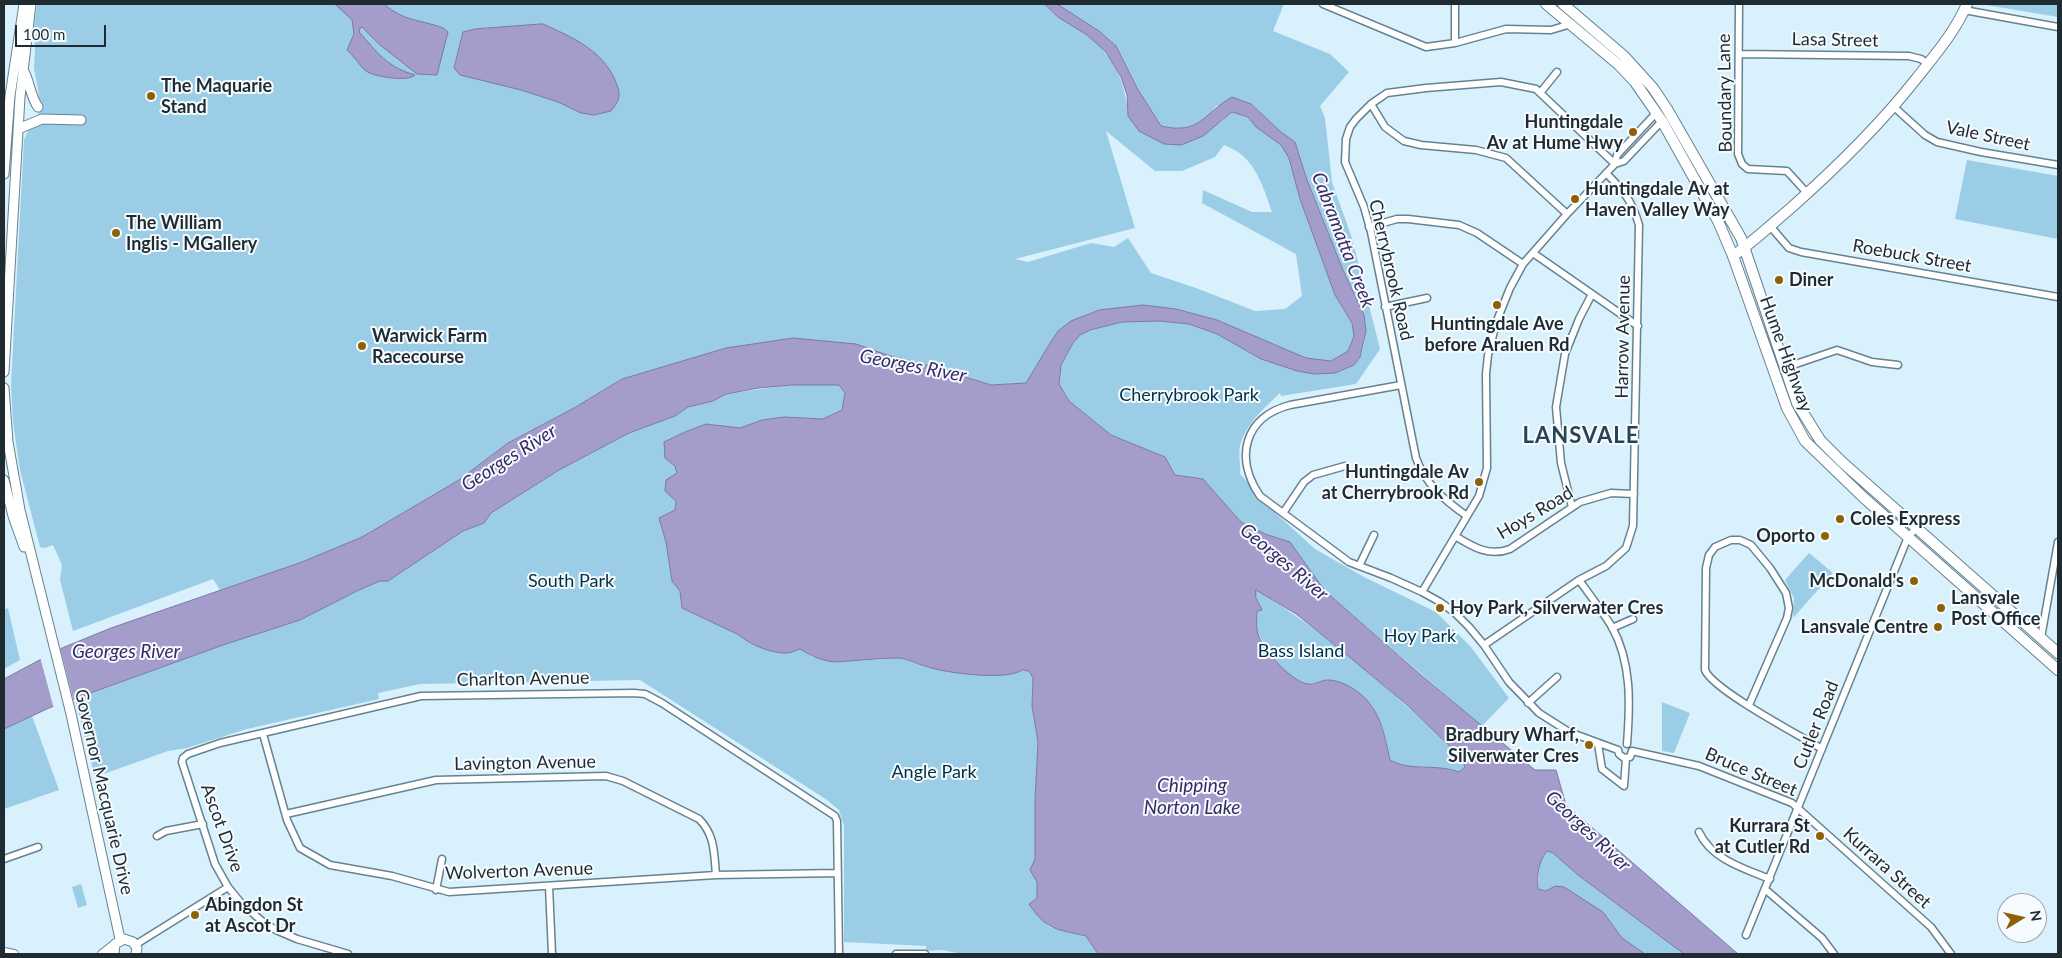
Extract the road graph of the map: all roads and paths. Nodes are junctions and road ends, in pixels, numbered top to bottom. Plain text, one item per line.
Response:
1 (24, 4) edge
2 (31, 4) edge
3 (1323, 4) edge
4 (1455, 4) edge
5 (1546, 4) edge
6 (1563, 4) edge
7 (1739, 4) edge
8 (1966, 7) edge
9 (1571, 24) junction
10 (2058, 27) edge
11 (1455, 43) junction
12 (1739, 54) junction
13 (1928, 64) junction
14 (22, 69) junction
15 (1557, 72) dead end
16 (1540, 93) junction
17 (1371, 104) junction
18 (38, 107) dead end
19 (1894, 107) junction
20 (1659, 116) junction
21 (81, 120) dead end
22 (18, 129) junction
23 (1614, 164) junction
24 (2058, 165) edge
25 (1606, 173) junction
26 (4, 174) edge
27 (1807, 193) junction
28 (1567, 214) junction
29 (1770, 226) junction
30 (1369, 227) junction
31 (1744, 248) junction
32 (1533, 253) junction
33 (1734, 256) junction
34 (1523, 264) junction
35 (1592, 294) junction
36 (2058, 297) edge
37 (1427, 298) dead end
38 (1385, 307) junction
39 (1638, 326) junction
40 (1898, 365) dead end
41 (1784, 368) junction
42 (4, 372) edge
43 (1401, 385) junction
44 (4, 388) edge
45 (1345, 466) dead end
46 (4, 480) edge
47 (1634, 494) junction
48 (1572, 507) junction
49 (1282, 513) junction
50 (1467, 516) junction
51 (1916, 528) junction
52 (1374, 535) dead end
53 (1455, 536) junction
54 (1908, 537) junction
55 (2058, 542) edge
56 (1359, 566) junction
57 (1579, 580) junction
58 (1422, 592) junction
59 (40, 594) junction
60 (1633, 619) dead end
61 (1612, 628) junction
62 (2041, 638) junction
63 (1484, 646) junction
64 (2058, 653) edge
65 (2058, 670) edge
66 (1557, 677) dead end
67 (1528, 703) junction
68 (1748, 705) junction
69 (263, 734) junction
70 (1598, 744) junction
71 (1627, 744) junction
72 (1822, 749) junction
73 (1618, 750) junction
74 (1632, 751) junction
75 (184, 758) joint
76 (1626, 758) junction
77 (1798, 809) junction
78 (286, 814) junction
79 (203, 824) junction
80 (1699, 832) dead end
81 (157, 836) dead end
82 (38, 847) dead end
83 (4, 858) edge
84 (442, 859) dead end
85 (838, 873) junction
86 (716, 875) junction
87 (1770, 879) junction
88 (550, 886) junction
89 (228, 887) junction
90 (436, 890) junction
91 (1766, 890) junction
92 (1746, 935) dead end
93 (118, 942) junction
94 (136, 949) edge
95 (4, 952) edge
96 (340, 953) edge
97 (14, 954) edge
98 (102, 954) edge
99 (114, 954) edge
100 (348, 954) edge
101 (552, 954) edge
102 (839, 954) edge
103 (896, 954) edge
104 (926, 954) edge
105 (1834, 954) edge
106 (1951, 954) edge

1 - 26 main road
2 - 14 main road
3 - 11 street
4 - 11 street
5 - 9 main road, Hume Highway
6 - 31 main road, Hume Highway
7 - 12 street, Boundary Lane
8 - 10 street
8 - 13 main road
9 - 11 street
9 - 20 main road, Hume Highway
12 - 13 street, Lasa Street
12 - 27 street, Boundary Lane
13 - 19 main road
14 - 18 main road
14 - 22 main road
15 - 16 street
16 - 17 street, Cherrybrook Road
16 - 23 street, Cherrybrook Road
17 - 28 street
17 - 30 street, Cherrybrook Road
19 - 24 street, Vale Street
19 - 27 main road
20 - 23 street
20 - 23 street
20 - 33 main road, Hume Highway
21 - 22 main road
22 - 42 main road
23 - 25 street
25 - 28 street
25 - 39 street, Harrow Avenue
27 - 29 main road
28 - 32 street
29 - 31 main road
29 - 36 street, Roebuck Street
30 - 34 street
30 - 38 street, Cherrybrook Road
31 - 33 main road
31 - 41 main road, Hume Highway
32 - 34 street
32 - 35 street
33 - 54 main road, Hume Highway
34 - 50 street
35 - 39 street
35 - 48 street
37 - 38 street
38 - 43 street, Cherrybrook Road
39 - 47 street, Harrow Avenue
40 - 41 street
41 - 51 main road, Hume Highway
43 - 49 street
43 - 50 street, Cherrybrook Road
44 - 59 main road, Governor Macquarie Drive
45 - 49 street
46 - 59 main road, Governor Macquarie Drive
47 - 48 street, Hoys Road
47 - 57 street, Harrow Avenue
48 - 53 street, Hoys Road
49 - 56 street
50 - 53 street
51 - 54 street, Cutler Road
51 - 62 main road, Hume Highway
52 - 56 street
53 - 58 street
54 - 65 main road, Hume Highway
54 - 72 street, Cutler Road
55 - 62 street
56 - 58 street
57 - 61 street
57 - 63 street, Harrow Avenue
58 - 63 street
59 - 93 main road, Governor Macquarie Drive
60 - 61 street
61 - 71 street
62 - 64 main road, Hume Highway
63 - 67 street
66 - 67 street
67 - 70 street
68 - 68 street
68 - 72 street
69 - 75 street, Charlton Avenue
69 - 78 street, Wolverton Avenue
69 - 85 street, Charlton Avenue
70 - 73 street
70 - 76 street
71 - 73 street
71 - 74 street
72 - 77 street, Cutler Road
73 - 76 street
74 - 76 street
74 - 77 street, Bruce Street
75 - 79 street, Ascot Drive
77 - 87 street, Cutler Road
77 - 106 street, Kurrara Street
78 - 86 street, Lavington Avenue
78 - 90 street, Wolverton Avenue
79 - 81 street
79 - 89 street, Ascot Drive
80 - 87 street
82 - 83 street
84 - 90 street
85 - 86 street, Wolverton Avenue
85 - 102 street
86 - 88 street, Wolverton Avenue
87 - 91 street, Cutler Road
88 - 90 street, Wolverton Avenue
88 - 101 street
89 - 94 street
89 - 96 street, Ascot Drive
91 - 92 street, Cutler Road
91 - 105 street
93 - 94 main road
93 - 98 street
93 - 99 main road, Governor Macquarie Drive
95 - 97 street
96 - 100 street, Ascot Drive
103 - 104 street

